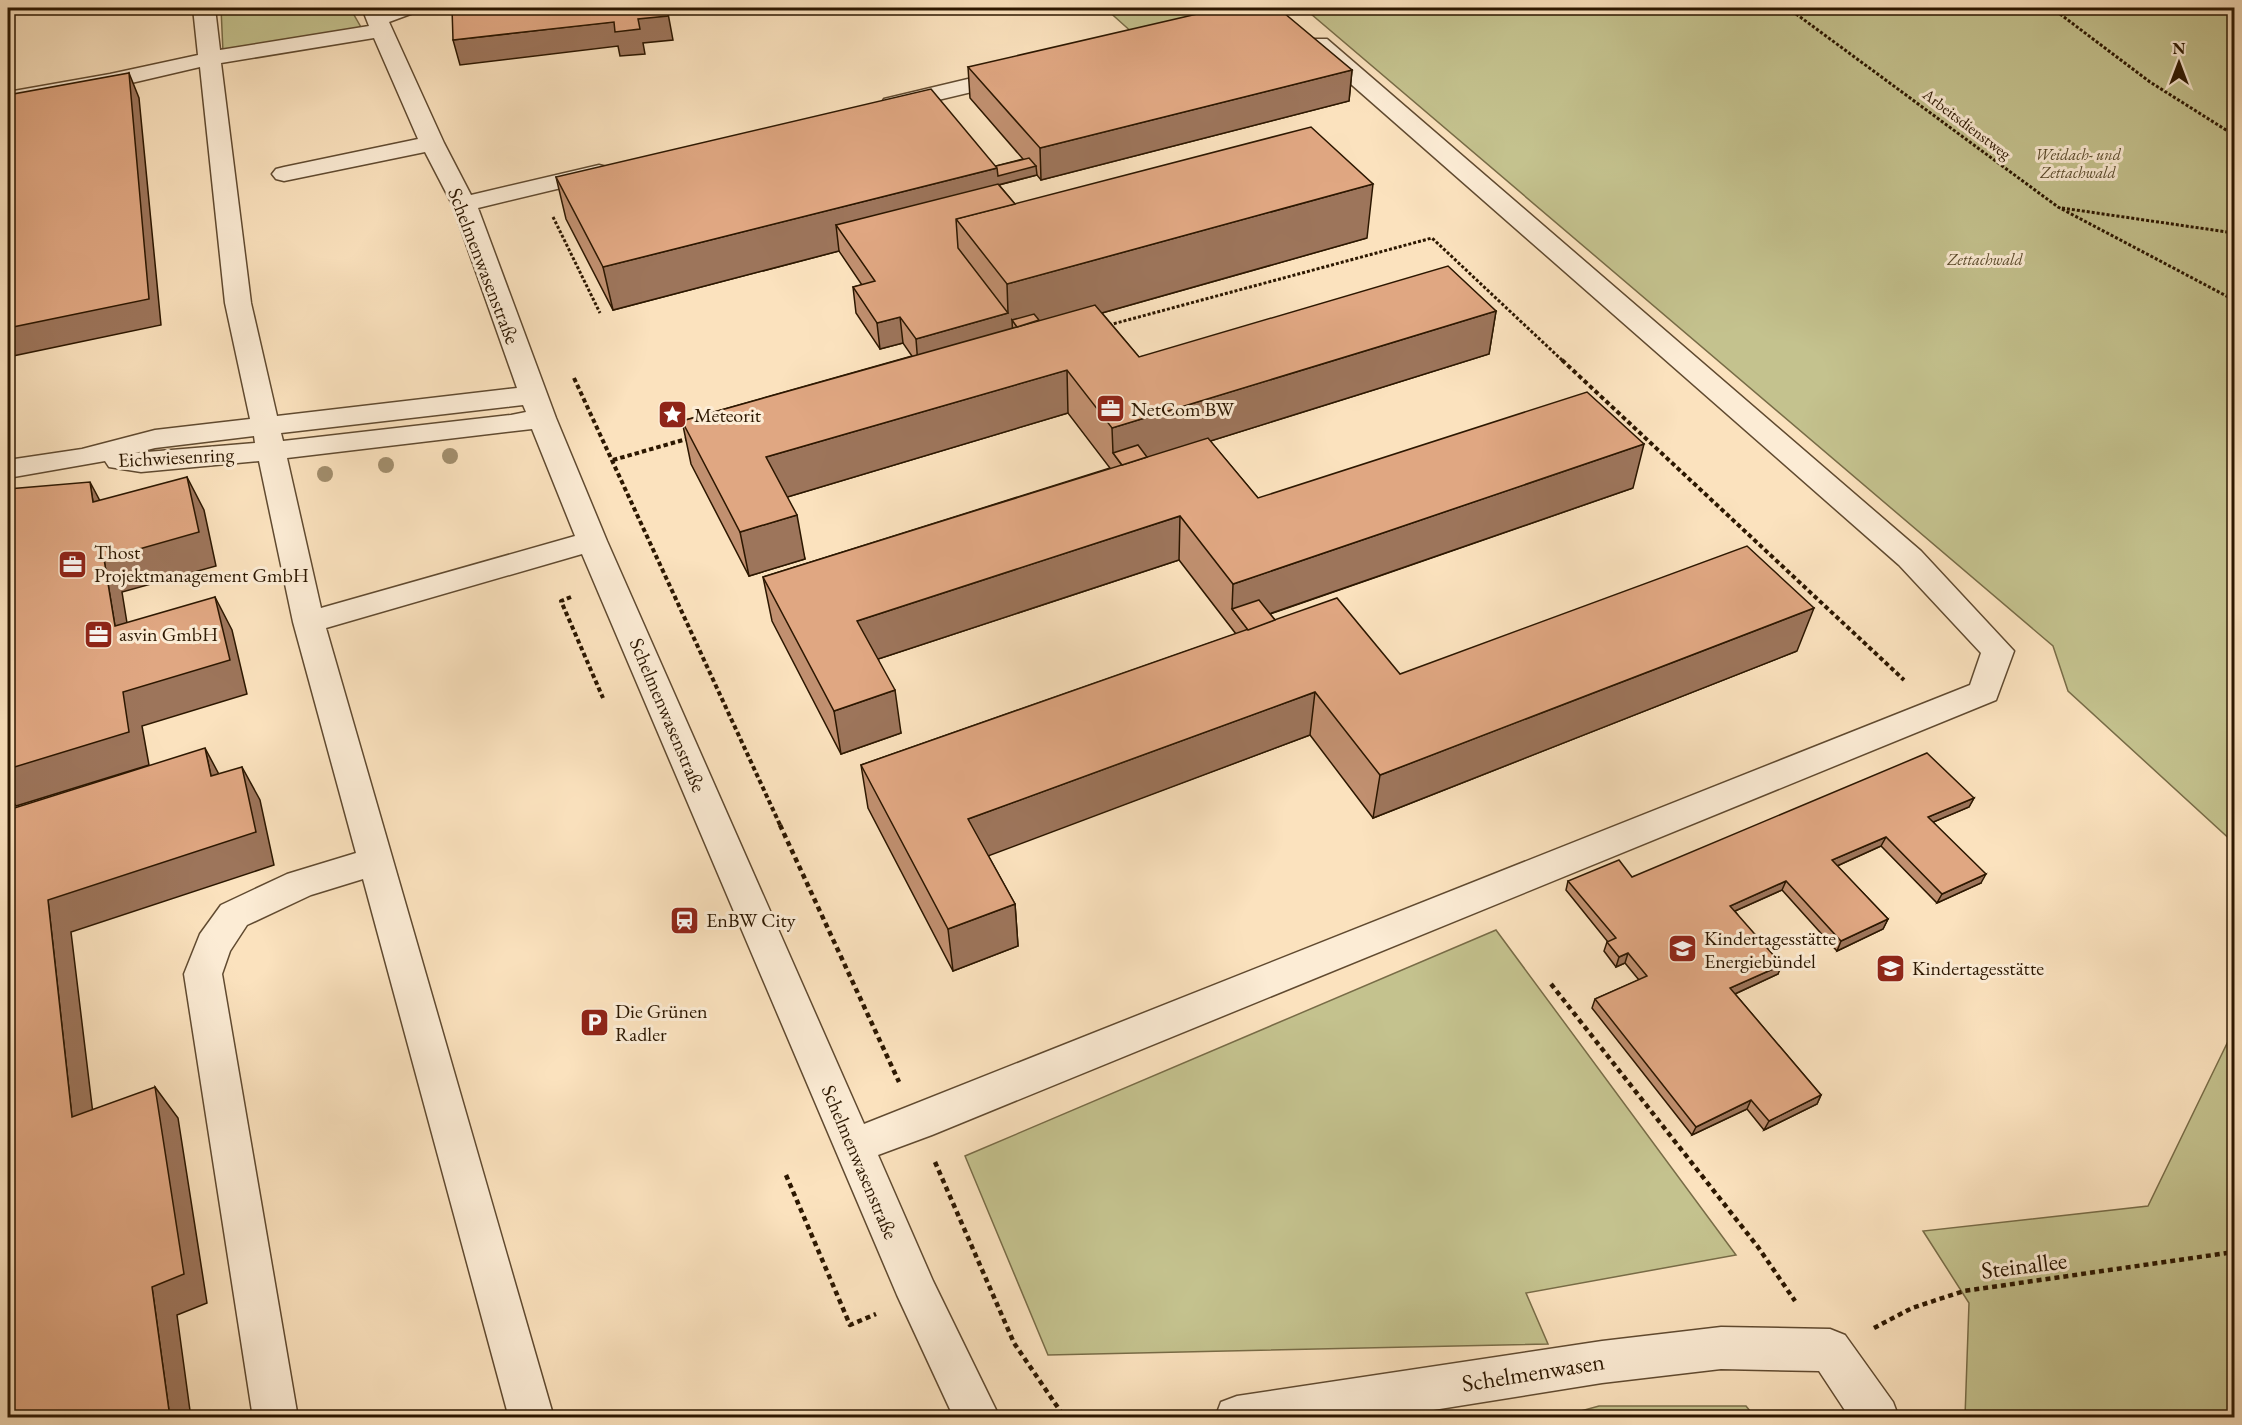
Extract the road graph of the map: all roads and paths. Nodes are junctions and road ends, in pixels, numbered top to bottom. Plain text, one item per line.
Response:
1 (203, 8) edge
2 (409, 8) edge
3 (1788, 8) edge
4 (2052, 8) edge
5 (377, 19) edge
6 (1293, 28) edge
7 (208, 59) junction
8 (1036, 70) edge
9 (8, 99) edge
10 (874, 108) edge
11 (2235, 135) edge
12 (432, 143) junction
13 (560, 156) dead end
14 (618, 168) edge
15 (284, 174) dead end
16 (572, 179) junction
17 (539, 187) junction
18 (464, 204) junction
19 (2058, 207) junction
20 (2235, 233) edge
21 (2235, 300) edge
22 (600, 313) edge
23 (1101, 327) edge
24 (573, 376) dead end
25 (538, 407) junction
26 (694, 437) edge
27 (268, 439) junction
28 (613, 460) junction
29 (8, 469) edge
30 (592, 540) junction
31 (561, 601) dead end
32 (309, 622) junction
33 (603, 698) dead end
34 (1937, 711) junction
35 (376, 861) junction
36 (1551, 984) dead end
37 (918, 1123) junction
38 (854, 1146) junction
39 (786, 1175) dead end
40 (2235, 1252) edge
41 (850, 1325) dead end
42 (1830, 1350) junction
43 (276, 1418) edge
44 (532, 1418) edge
45 (978, 1418) edge
46 (1065, 1418) edge
47 (1237, 1418) edge
48 (1877, 1418) edge

1 - 7 street
2 - 5 street
3 - 19 path, Arbeitsdienstweg
4 - 11 path
5 - 7 street
5 - 12 street, Schelmenwasenstraße
6 - 34 street
7 - 9 street
7 - 27 street
8 - 10 street
12 - 15 street
12 - 18 street, Schelmenwasenstraße
13 - 16 street
14 - 16 street
16 - 17 street
17 - 18 street
17 - 22 path
18 - 25 street, Schelmenwasenstraße
19 - 20 path
19 - 21 path, Arbeitsdienstweg
23 - 34 path
24 - 28 path
25 - 27 street, Eichwiesenring
25 - 30 street, Schelmenwasenstraße
26 - 28 path
27 - 29 street, Eichwiesenring
27 - 32 street
28 - 37 path
30 - 32 street
30 - 38 street, Schelmenwasenstraße
31 - 33 path
32 - 35 street
34 - 37 street
35 - 43 street
35 - 44 street
36 - 42 path
37 - 38 street
37 - 46 path
38 - 45 street, Schelmenwasenstraße
39 - 41 path
40 - 42 path, Steinallee
42 - 47 street, Schelmenwasen
42 - 48 street

